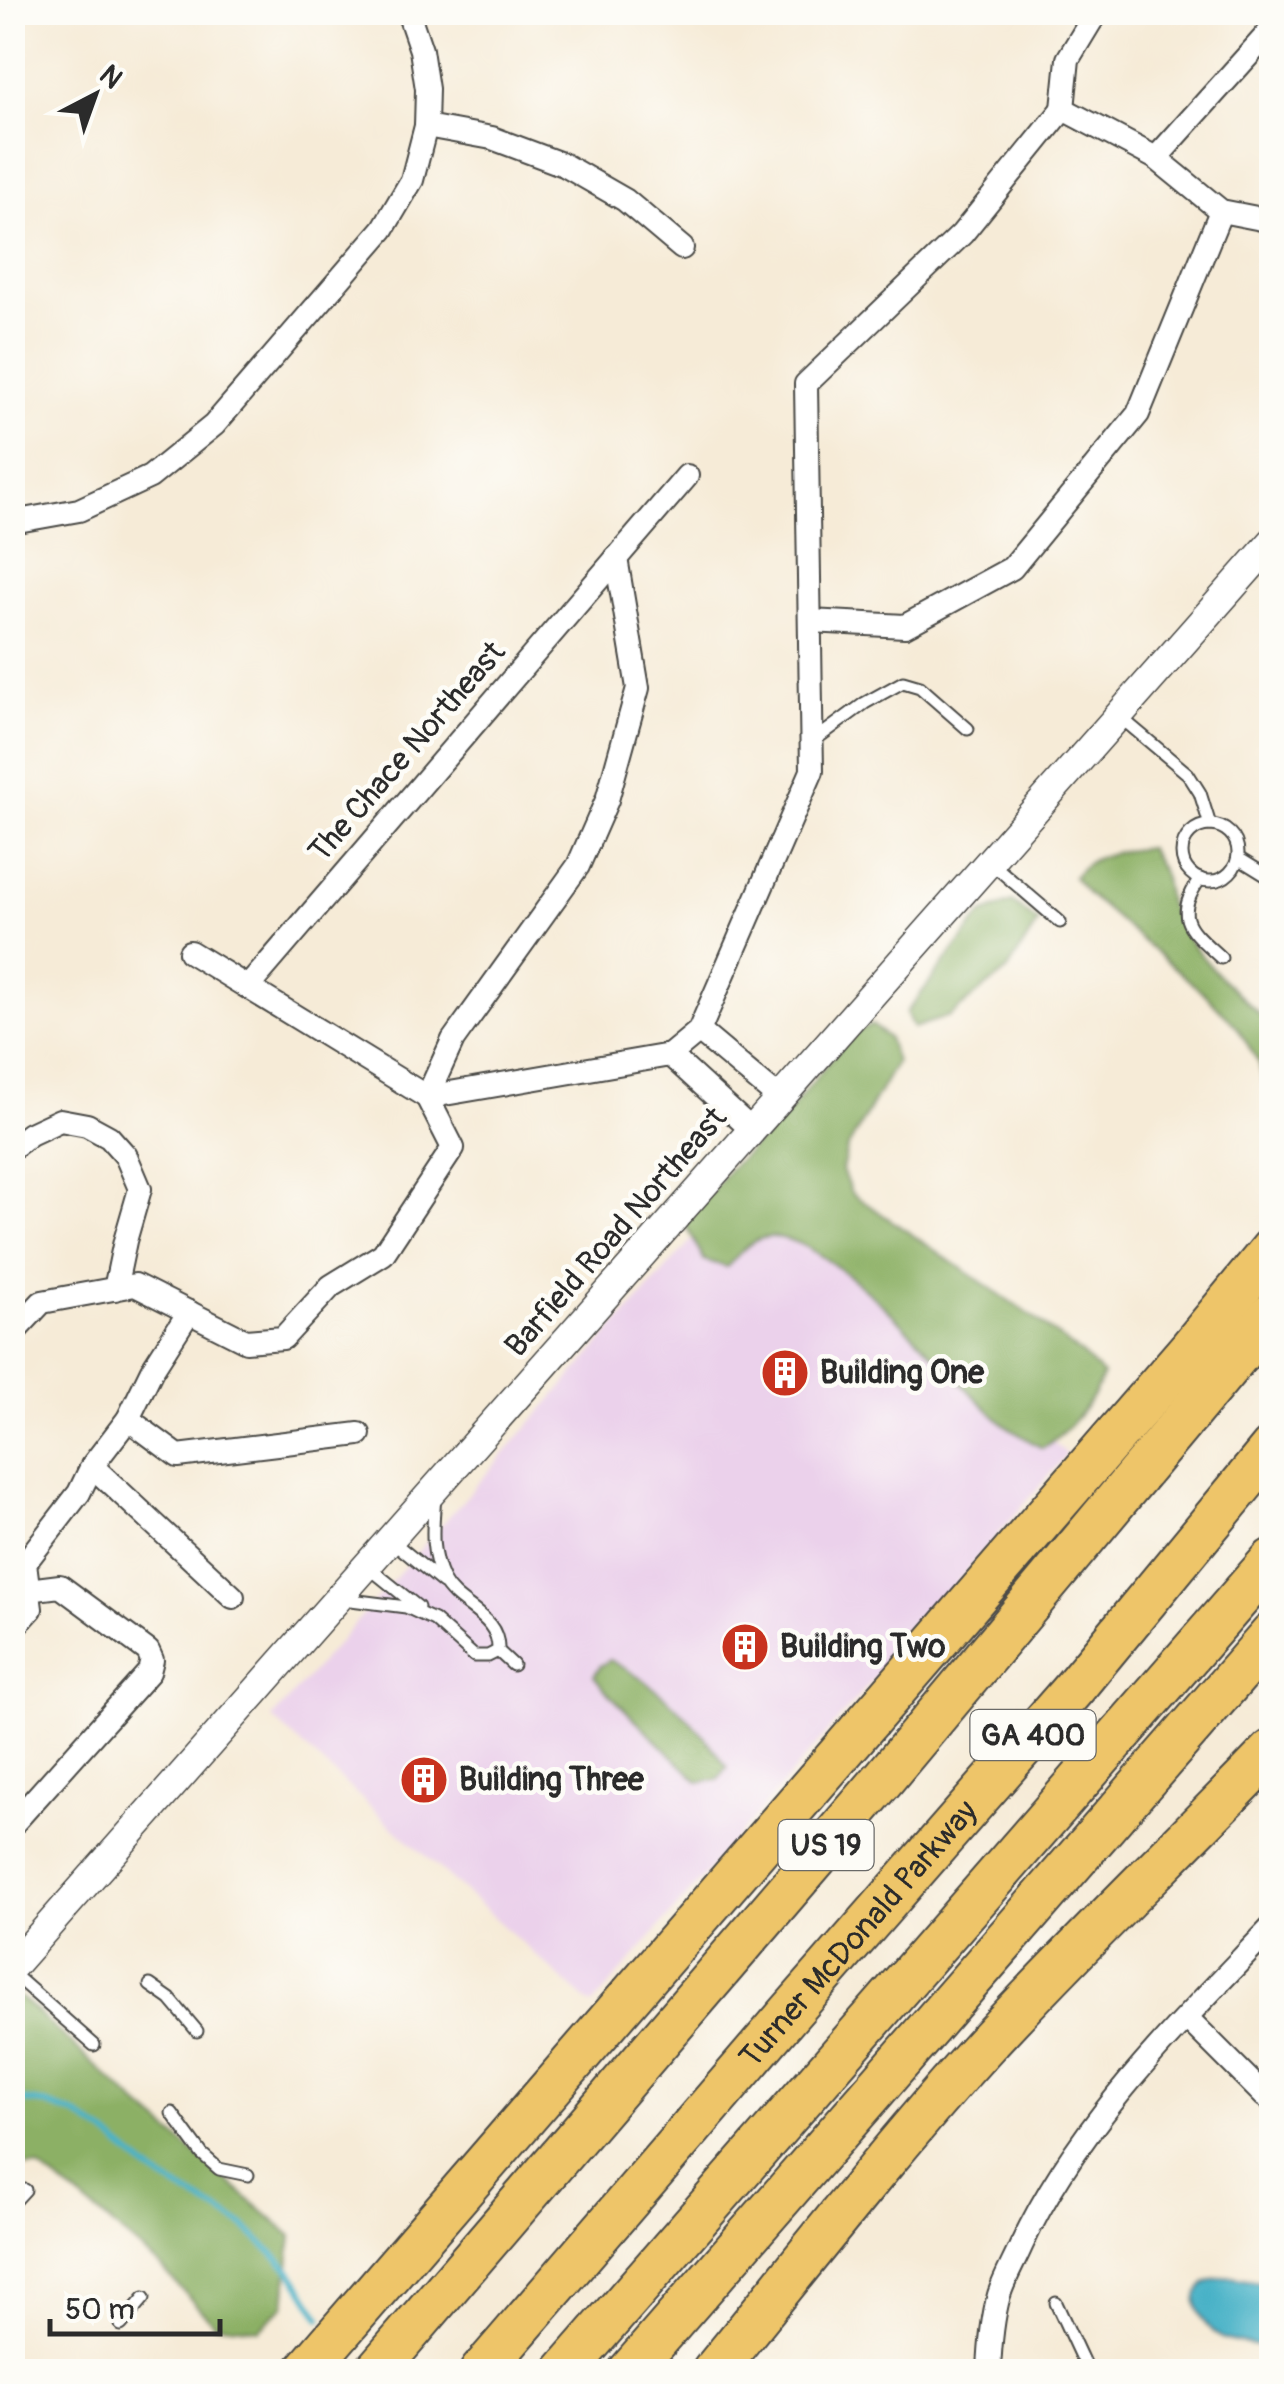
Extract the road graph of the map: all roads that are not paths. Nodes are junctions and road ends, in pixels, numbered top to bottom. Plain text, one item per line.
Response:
1 (408, 12) edge
2 (1100, 12) edge
3 (1272, 29) edge
4 (1063, 109) junction
5 (426, 126) junction
6 (1156, 158) junction
7 (1221, 211) junction
8 (1272, 221) edge
9 (682, 248) dead end
10 (687, 476) dead end
11 (12, 522) edge
12 (1272, 542) edge
13 (616, 558) junction
14 (810, 621) junction
15 (1119, 716) junction
16 (968, 729) dead end
17 (812, 742) junction
18 (1210, 825) junction
19 (1238, 858) junction
20 (990, 862) junction
21 (1200, 879) junction
22 (1272, 879) edge
23 (1060, 922) dead end
24 (190, 952) dead end
25 (1220, 958) dead end
26 (248, 988) junction
27 (699, 1031) junction
28 (670, 1055) junction
29 (428, 1098) junction
30 (780, 1099) junction
31 (752, 1130) junction
32 (12, 1148) edge
33 (1272, 1249) edge
34 (116, 1289) junction
35 (188, 1312) junction
36 (1272, 1314) edge
37 (12, 1334) edge
38 (128, 1420) junction
39 (359, 1434) dead end
40 (1272, 1448) edge
41 (92, 1466) junction
42 (435, 1490) junction
43 (391, 1540) junction
44 (19, 1558) edge
45 (1272, 1560) edge
46 (367, 1566) junction
47 (450, 1589) junction
48 (28, 1590) junction
49 (233, 1597) dead end
50 (339, 1598) junction
51 (434, 1620) junction
52 (12, 1630) edge
53 (1272, 1634) edge
54 (498, 1651) junction
55 (513, 1665) dead end
56 (1272, 1752) edge
57 (12, 1825) edge
58 (1272, 1927) edge
59 (12, 1970) edge
60 (150, 1985) dead end
61 (1186, 2018) junction
62 (197, 2030) dead end
63 (94, 2045) dead end
64 (1272, 2100) edge
65 (172, 2112) dead end
66 (248, 2176) dead end
67 (25, 2190) dead end
68 (12, 2204) edge
69 (144, 2298) dead end
70 (1056, 2304) dead end
71 (121, 2325) dead end
72 (305, 2372) edge
73 (375, 2372) edge
74 (481, 2372) edge
75 (564, 2372) edge
76 (629, 2372) edge
77 (714, 2372) edge
78 (989, 2372) edge
79 (1088, 2372) edge

1 - 5 street
2 - 4 street
3 - 6 street
4 - 6 street
4 - 14 street
5 - 9 street
5 - 11 street
6 - 7 street
7 - 8 street
7 - 14 street
10 - 13 street, The Chace Northeast
12 - 15 street, Barfield Road Northeast
13 - 26 street, The Chace Northeast
13 - 29 street
14 - 17 street
15 - 18 lane
15 - 20 street, Barfield Road Northeast
16 - 17 lane
17 - 27 street
18 - 19 lane
18 - 21 lane
19 - 21 lane
19 - 22 lane
20 - 23 lane
20 - 30 street, Barfield Road Northeast
21 - 25 lane
24 - 26 street
26 - 29 street
27 - 28 street
27 - 30 street
28 - 29 street
28 - 31 street
29 - 35 street
30 - 31 street, Barfield Road Northeast
31 - 42 street, Barfield Road Northeast
32 - 34 street
33 - 72 highway
34 - 35 street
34 - 37 street
35 - 38 street
36 - 73 highway, US 19
38 - 39 street
38 - 41 street
40 - 74 highway, Turner McDonald Parkway / GA 400
41 - 44 street
41 - 49 street
42 - 43 street, Barfield Road Northeast
42 - 47 lane
43 - 46 street, Barfield Road Northeast
43 - 47 lane
44 - 48 street
45 - 75 highway, Turner McDonald Parkway
46 - 50 street, Barfield Road Northeast
46 - 51 lane
47 - 54 lane
48 - 52 street
48 - 57 street
50 - 51 lane
50 - 59 street, Barfield Road Northeast
51 - 54 lane
53 - 76 highway
54 - 55 lane
56 - 77 highway
58 - 61 street
59 - 63 lane
60 - 62 lane
61 - 64 street
61 - 78 street
65 - 66 lane
67 - 68 lane
69 - 71 lane
70 - 79 lane

